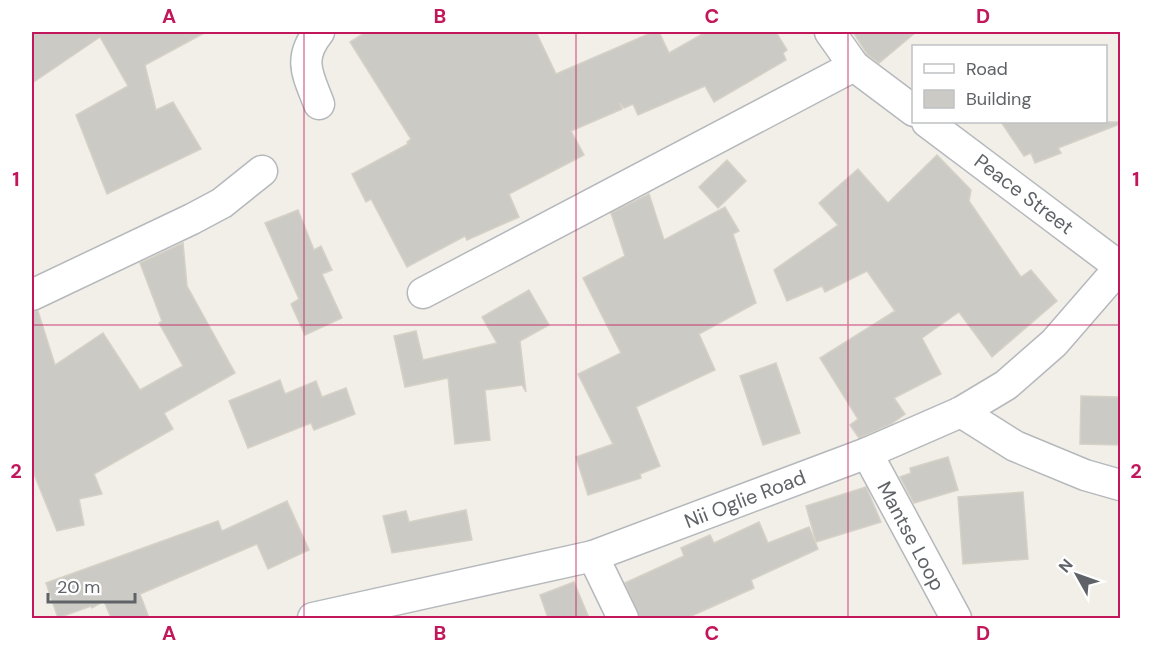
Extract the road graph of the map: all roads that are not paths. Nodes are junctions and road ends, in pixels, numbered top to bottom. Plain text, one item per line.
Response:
1 (319, 32) edge
2 (830, 32) edge
3 (854, 66) junction
4 (319, 104) dead end
5 (912, 110) edge
6 (928, 123) edge
7 (262, 171) dead end
8 (1120, 267) edge
9 (423, 293) dead end
10 (32, 295) edge
11 (961, 412) junction
12 (867, 453) junction
13 (1120, 485) edge
14 (593, 556) junction
15 (313, 618) edge
16 (623, 618) edge
17 (956, 618) edge

1 - 4 street
2 - 3 street
3 - 5 street
3 - 9 street
6 - 8 street, Peace Street
7 - 10 street
8 - 11 street, Nii Oglie Road
11 - 12 street, Nii Oglie Road
11 - 13 street
12 - 14 street, Nii Oglie Road
12 - 17 street, Mantse Loop
14 - 15 street, Nii Oglie Road
14 - 16 street

